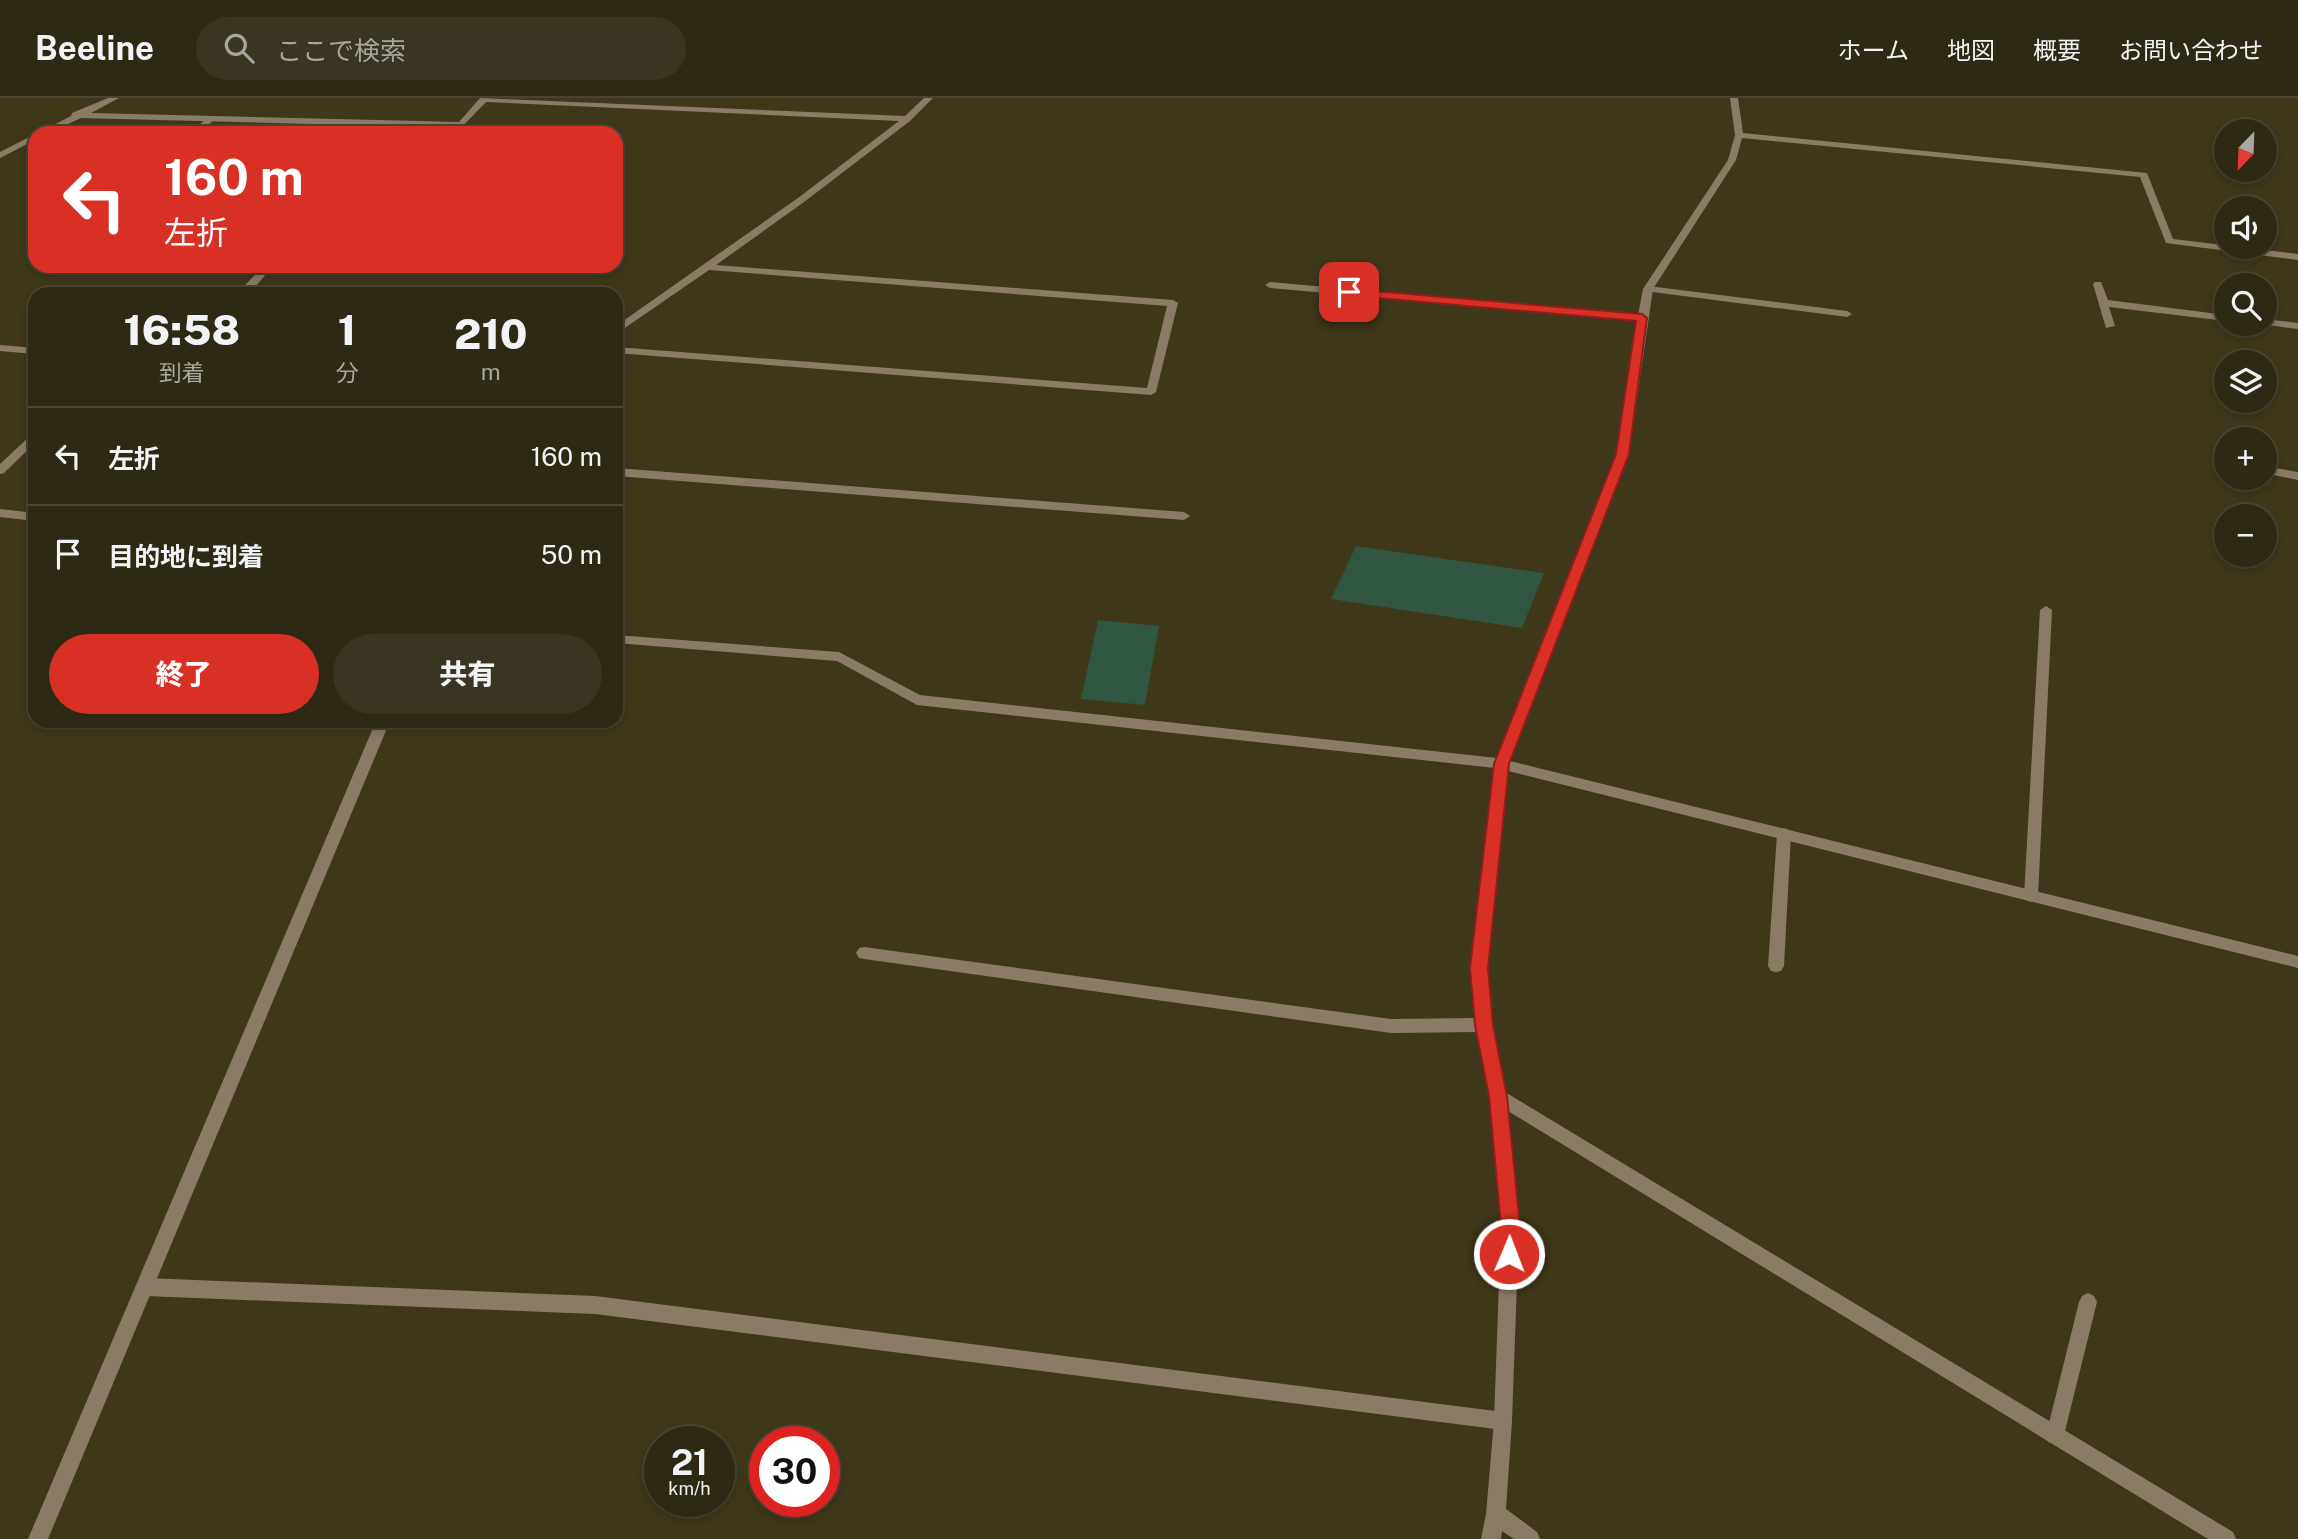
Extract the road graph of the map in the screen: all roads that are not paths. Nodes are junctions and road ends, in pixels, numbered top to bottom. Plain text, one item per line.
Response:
1 (115, 98) edge
2 (929, 98) edge
3 (1734, 98) edge
4 (75, 115) junction
5 (210, 118) junction
6 (907, 119) junction
7 (55, 126) edge
8 (201, 126) edge
9 (1739, 135) junction
10 (28, 140) edge
11 (0, 155) edge
12 (2298, 257) edge
13 (708, 267) junction
14 (262, 273) edge
15 (2098, 284) dead end
16 (1269, 285) dead end
17 (250, 287) edge
18 (1648, 289) junction
19 (2104, 303) junction
20 (1847, 314) dead end
21 (2214, 317) edge
22 (1642, 318) junction
23 (2277, 324) edge
24 (623, 326) edge
25 (2110, 326) dead end
26 (2298, 326) edge
27 (0, 348) edge
28 (28, 350) edge
29 (623, 351) edge
30 (28, 443) edge
31 (0, 470) edge
32 (2277, 472) edge
33 (623, 473) edge
34 (2298, 476) edge
35 (0, 513) edge
36 (28, 516) edge
37 (1184, 516) dead end
38 (2046, 610) dead end
39 (623, 640) edge
40 (380, 728) edge
41 (1502, 764) junction
42 (1784, 834) junction
43 (2031, 896) junction
44 (864, 953) dead end
45 (2298, 962) edge
46 (1776, 966) dead end
47 (1484, 1025) junction
48 (1498, 1096) junction
49 (146, 1287) junction
50 (2088, 1301) dead end
51 (1503, 1421) junction
52 (2054, 1435) junction
53 (1496, 1514) junction
54 (38, 1539) edge
55 (1491, 1539) edge
56 (1530, 1539) edge
57 (2226, 1539) edge

1 - 4 street
2 - 6 street
3 - 9 street
4 - 5 street
4 - 7 street
5 - 6 street
5 - 8 street
6 - 13 street
9 - 12 street
9 - 18 street
10 - 11 street
13 - 24 street
13 - 29 street
14 - 17 street
15 - 19 street
16 - 22 street
18 - 20 street
18 - 22 street
19 - 21 street
19 - 25 street
22 - 41 street
23 - 26 street
27 - 28 street
30 - 31 street
32 - 34 street
33 - 37 street
35 - 36 street
38 - 43 street
39 - 41 street
40 - 49 street
41 - 42 street
41 - 47 street
42 - 43 street
42 - 46 street
43 - 45 street
44 - 47 street
47 - 48 street
48 - 51 street
48 - 52 street
49 - 51 street
49 - 54 street
50 - 52 street
51 - 53 street
52 - 57 street
53 - 55 street
53 - 56 street

